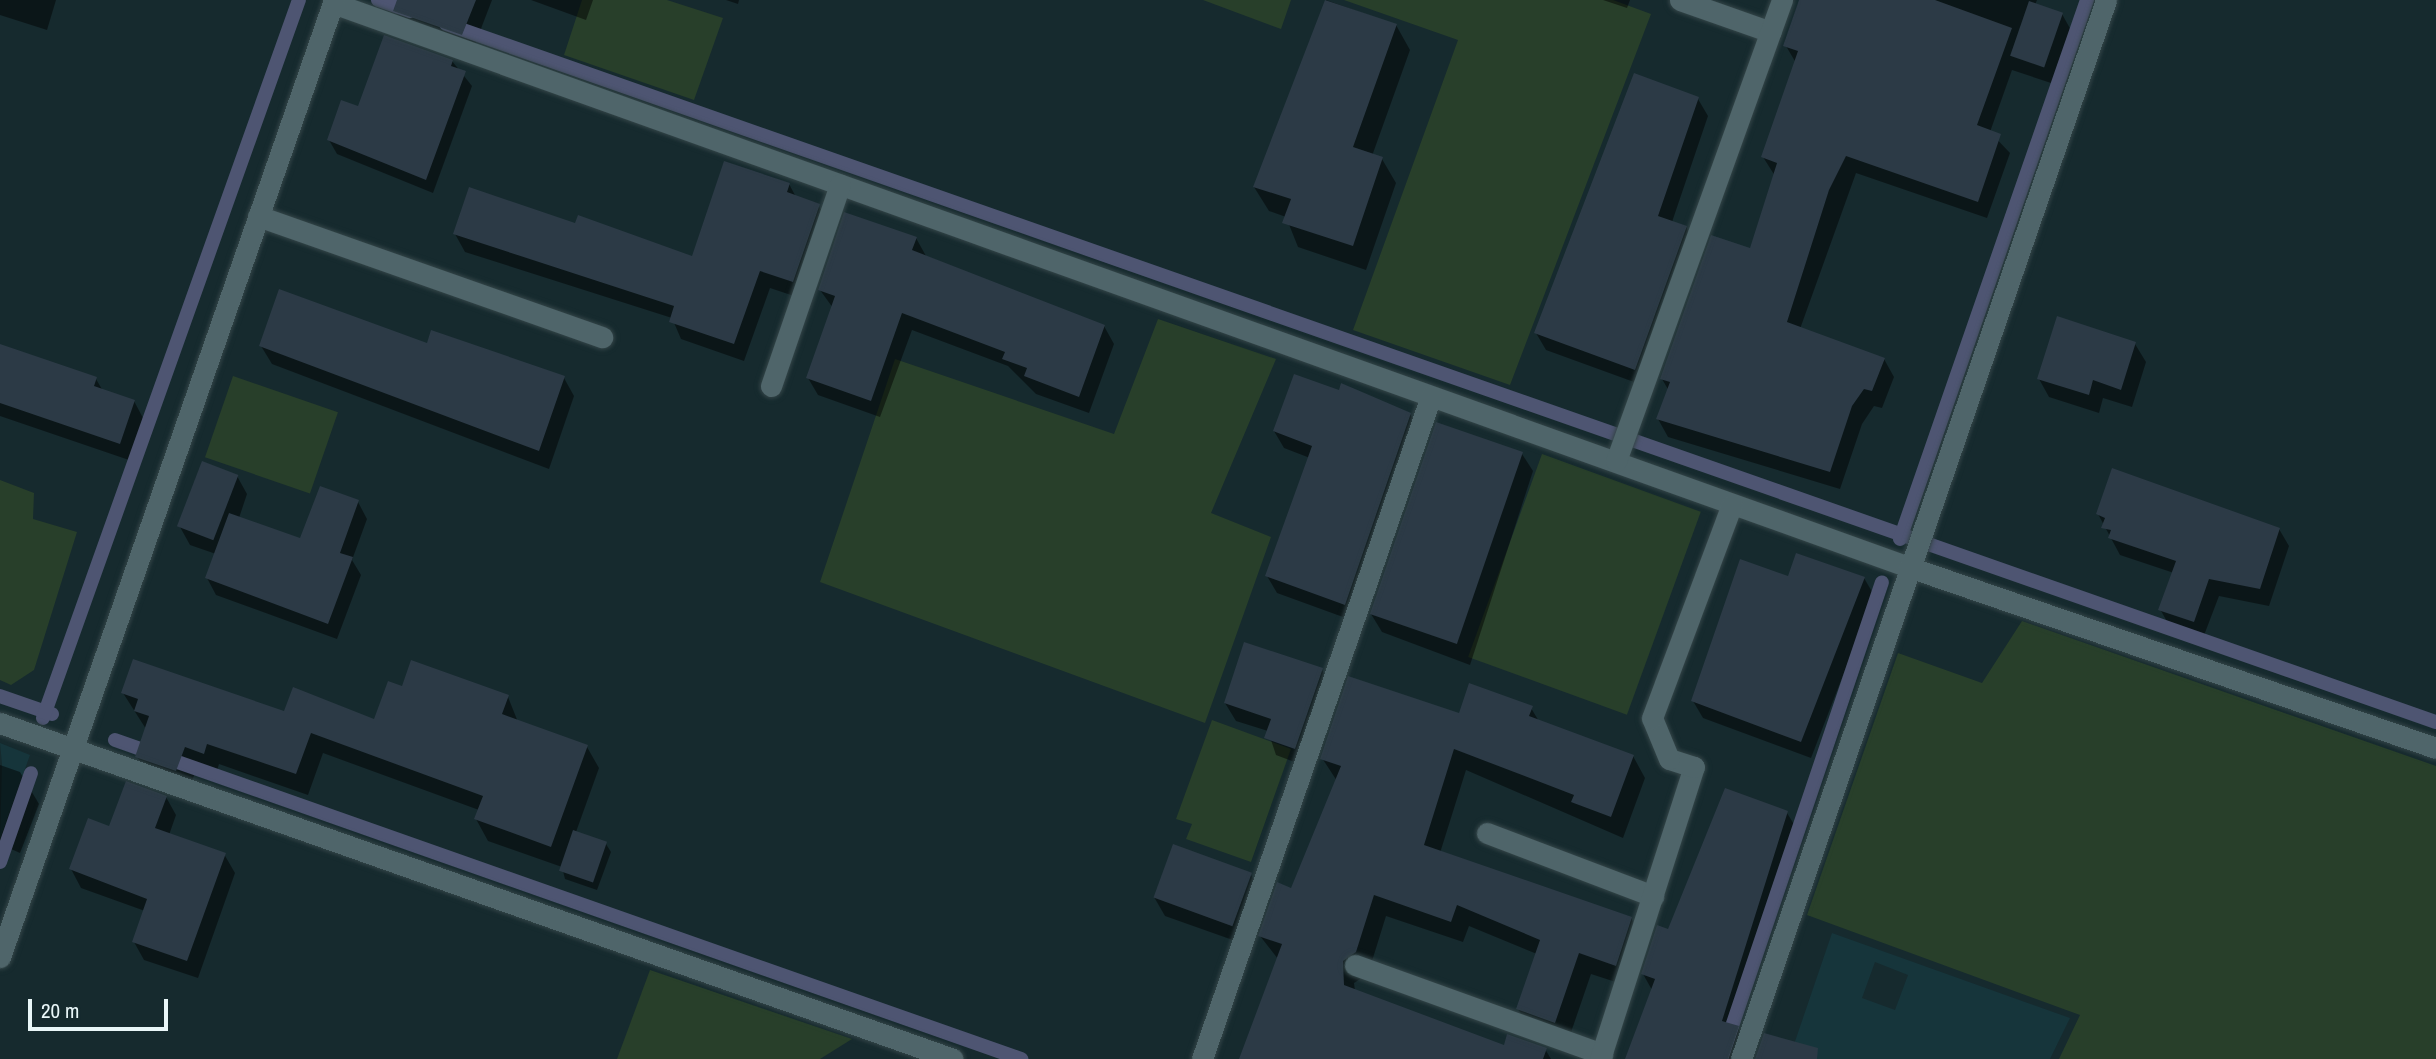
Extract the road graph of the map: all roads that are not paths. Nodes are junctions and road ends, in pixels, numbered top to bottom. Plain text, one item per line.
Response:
1 (1680, 0) edge
2 (1782, 0) edge
3 (2106, 0) edge
4 (334, 1) edge
5 (1770, 32) junction
6 (840, 185) junction
7 (258, 216) junction
8 (602, 337) dead end
9 (771, 386) dead end
10 (1431, 396) junction
11 (1618, 455) junction
12 (1732, 504) junction
13 (1912, 559) junction
14 (0, 723) edge
15 (71, 748) junction
16 (2436, 748) edge
17 (1487, 833) dead end
18 (1653, 896) junction
19 (0, 957) edge
20 (1355, 965) dead end
21 (1601, 1057) edge
22 (953, 1059) edge
23 (1202, 1059) edge
24 (1741, 1059) edge

1 - 5 street
2 - 5 street
3 - 13 street
4 - 6 street
4 - 7 street
5 - 11 street
6 - 9 street
6 - 10 street
7 - 8 street
7 - 15 street
10 - 11 street
10 - 23 street
11 - 12 street
12 - 13 street
12 - 18 street
13 - 16 street
13 - 24 street
14 - 15 street
15 - 19 street
15 - 22 street
17 - 18 street
18 - 21 street
20 - 21 street

